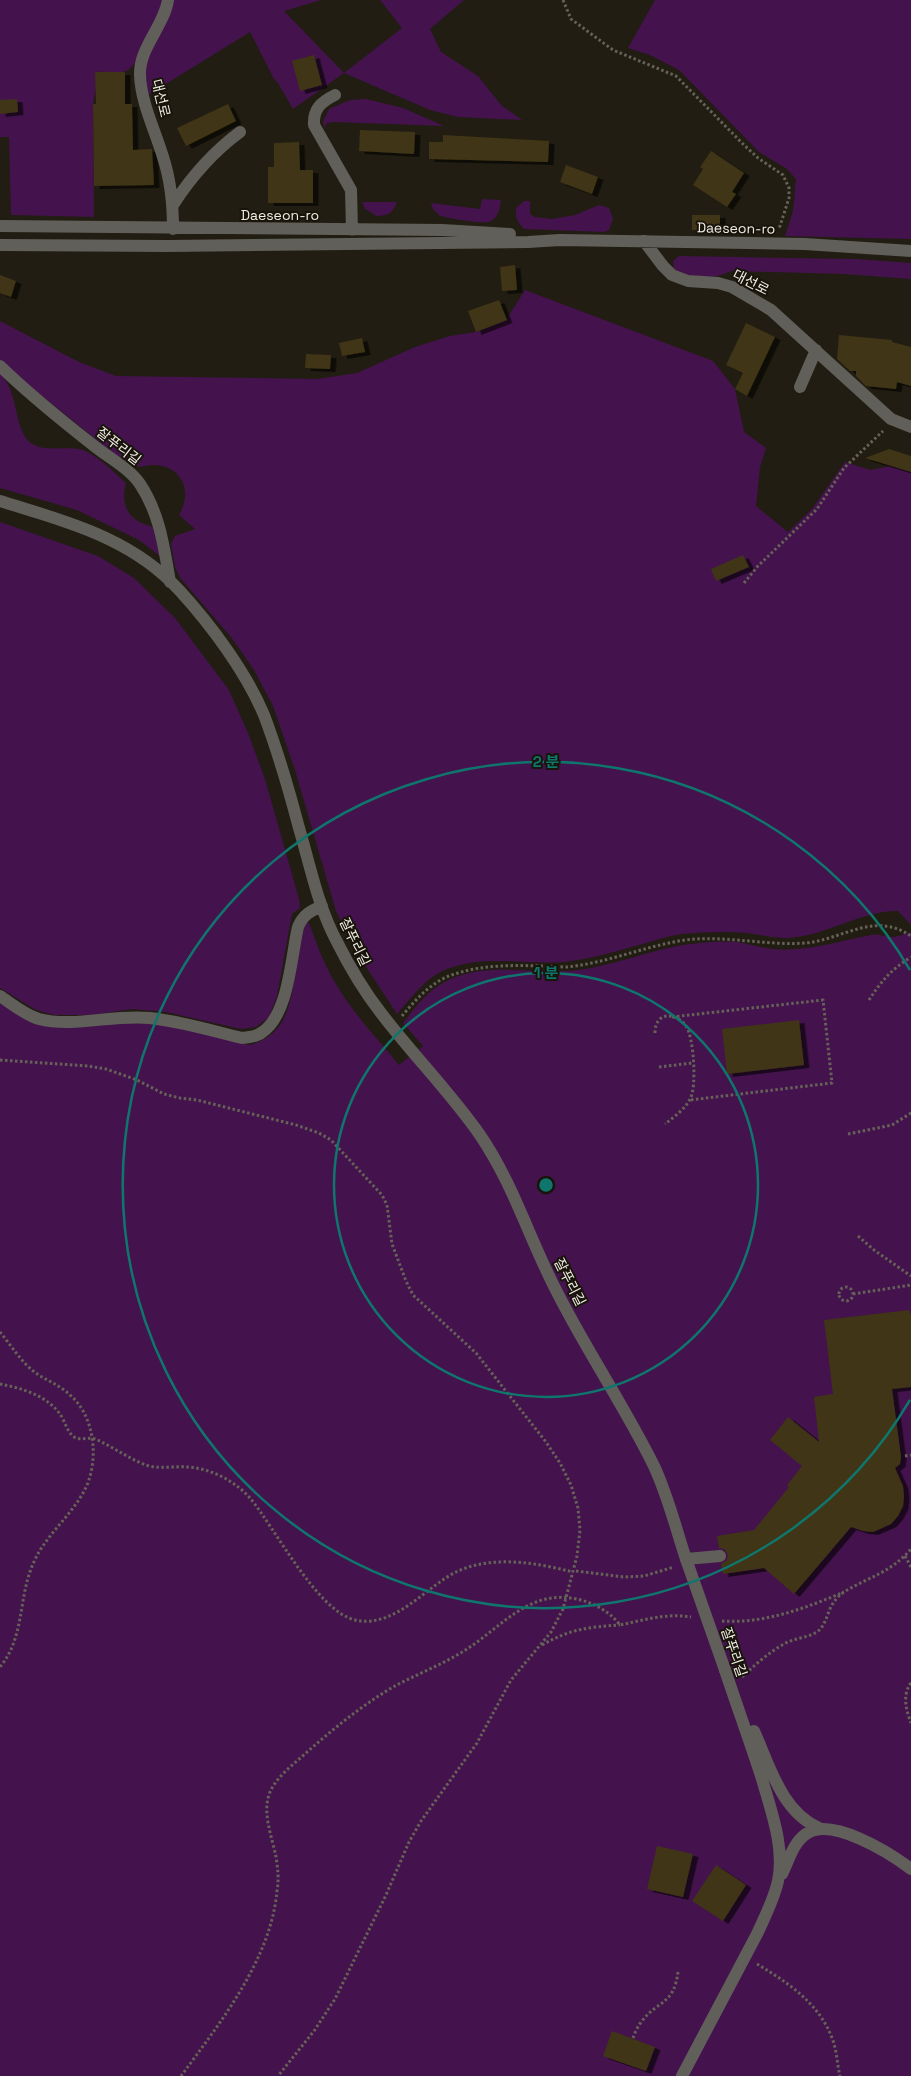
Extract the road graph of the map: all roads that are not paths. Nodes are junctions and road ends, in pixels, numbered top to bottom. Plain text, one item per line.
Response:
1 (168, 0) edge
2 (335, 95) dead end
3 (240, 132) dead end
4 (173, 205) junction
5 (0, 226) edge
6 (173, 229) junction
7 (352, 230) junction
8 (560, 240) junction
9 (644, 241) junction
10 (0, 245) edge
11 (911, 251) edge
12 (816, 350) junction
13 (0, 366) edge
14 (800, 387) dead end
15 (911, 427) edge
16 (0, 501) edge
17 (170, 582) junction
18 (322, 906) junction
19 (0, 996) edge
20 (720, 1556) dead end
21 (686, 1559) junction
22 (736, 1702) junction
23 (819, 1828) junction
24 (911, 1869) edge
25 (778, 1880) junction
26 (682, 2076) edge

1 - 4 street, 대선로
2 - 7 street
3 - 4 street
4 - 6 street, 대선로
5 - 6 street, Daeseon-ro
6 - 7 street, Daeseon-ro
7 - 8 street, Daeseon-ro
8 - 9 street, Daeseon-ro
8 - 10 street, Daeseon-ro
9 - 11 street, Daeseon-ro
9 - 12 street, 대선로
12 - 14 street
12 - 15 street, 대선로
13 - 17 street, 잘푸리길
16 - 17 street, 잘푸리길
17 - 18 street, 잘푸리길
18 - 19 street
18 - 21 street, 잘푸리길
20 - 21 street
21 - 22 street, 잘푸리길, bridge
22 - 23 street, 잘푸리길
22 - 25 street, 잘푸리길
23 - 24 street, 잘푸리길
23 - 25 street, 잘푸리길
25 - 26 street, 잘푸리길

